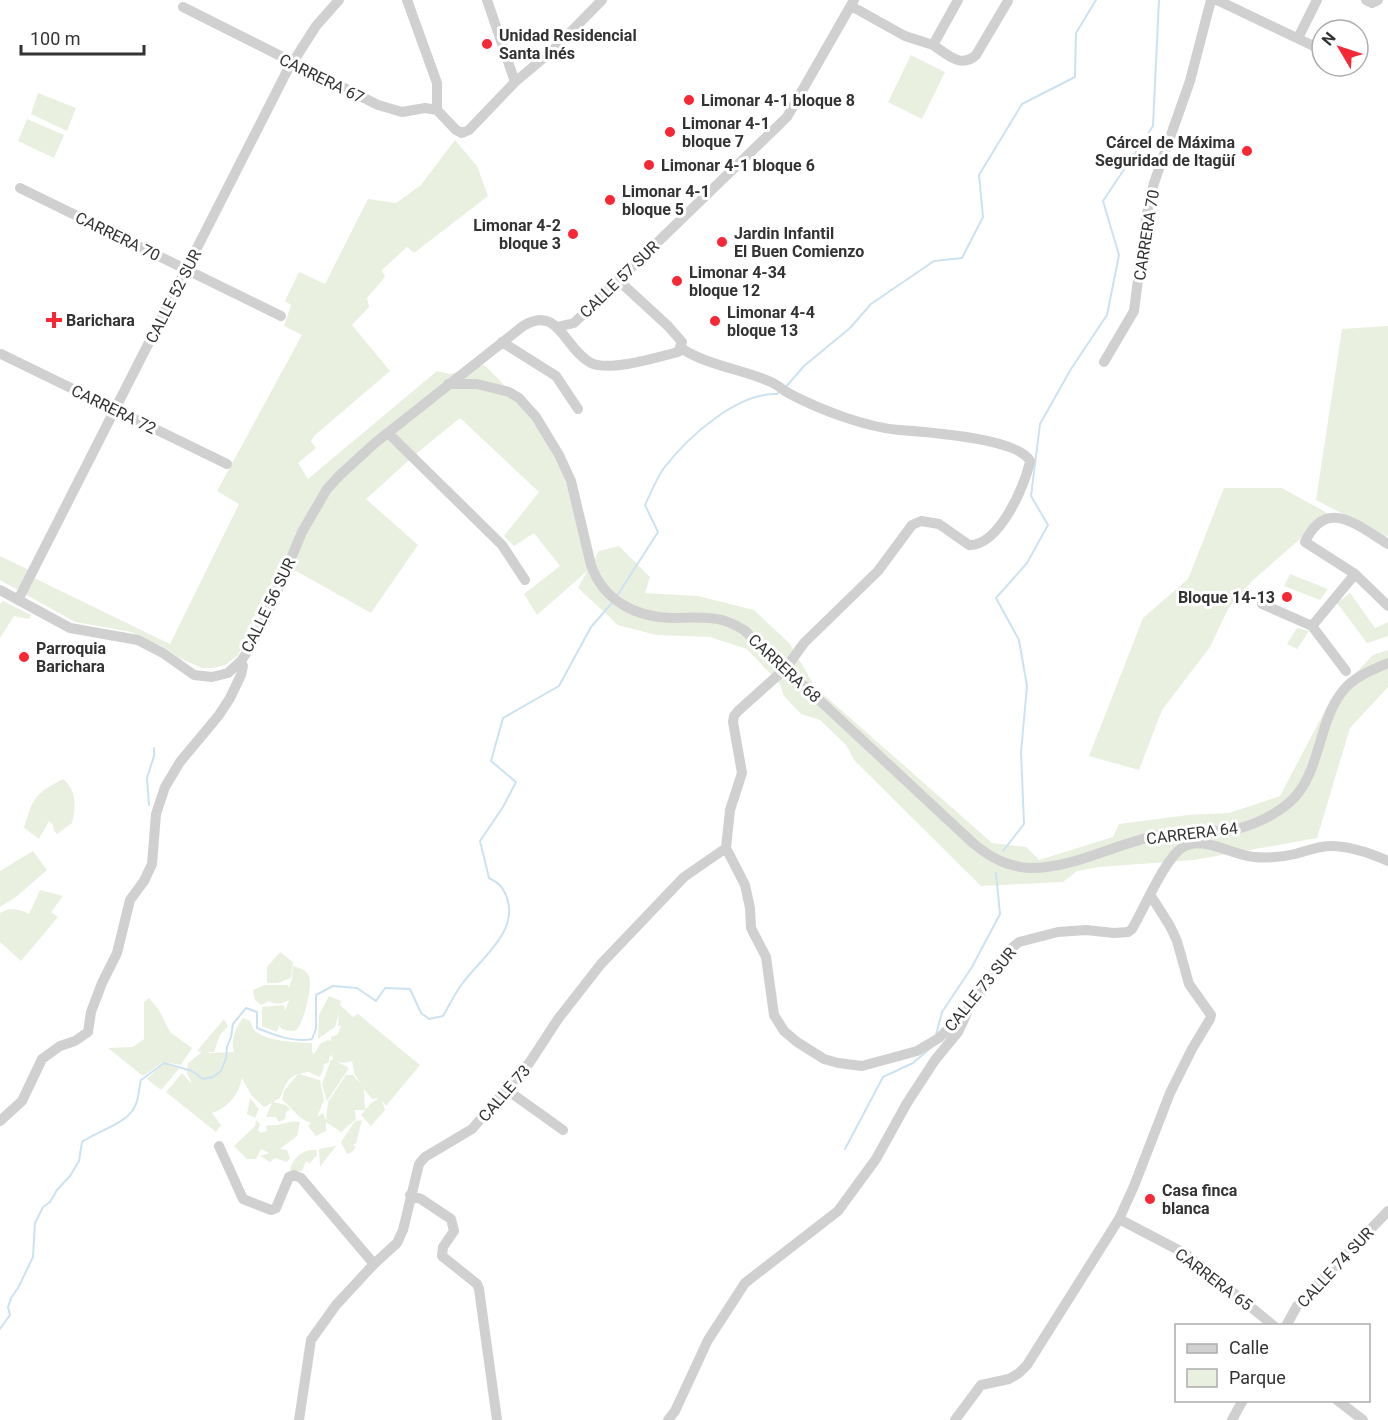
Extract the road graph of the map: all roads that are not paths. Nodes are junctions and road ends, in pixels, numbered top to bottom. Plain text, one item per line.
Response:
1 (339, 0) edge
2 (407, 0) edge
3 (487, 0) edge
4 (602, 0) edge
5 (958, 0) edge
6 (1211, 0) edge
7 (1217, 0) edge
8 (1317, 0) edge
9 (1008, 2) edge
10 (853, 3) edge
11 (183, 7) dead end
12 (1298, 38) junction
13 (1310, 44) edge
14 (933, 45) junction
15 (291, 63) junction
16 (515, 82) junction
17 (436, 110) junction
18 (20, 188) dead end
19 (186, 270) junction
20 (618, 280) junction
21 (281, 316) dead end
22 (574, 322) junction
23 (557, 327) junction
24 (502, 342) junction
25 (681, 348) junction
26 (575, 349) junction
27 (1, 354) edge
28 (1104, 362) dead end
29 (448, 384) junction
30 (578, 409) dead end
31 (115, 410) junction
32 (388, 433) junction
33 (227, 464) dead end
34 (1388, 544) edge
35 (1355, 574) junction
36 (525, 580) dead end
37 (0, 590) edge
38 (18, 600) junction
39 (1262, 604) dead end
40 (1388, 606) edge
41 (1312, 626) junction
42 (241, 661) junction
43 (1388, 663) edge
44 (786, 668) junction
45 (1346, 671) dead end
46 (1126, 843) joint
47 (726, 848) junction
48 (1388, 861) edge
49 (1151, 896) junction
50 (968, 1009) junction
51 (507, 1090) junction
52 (0, 1121) edge
53 (563, 1130) dead end
54 (219, 1146) dead end
55 (411, 1195) junction
56 (1388, 1211) edge
57 (1119, 1219) junction
58 (374, 1264) junction
59 (1272, 1324) edge
60 (1287, 1324) edge
61 (1242, 1402) edge
62 (1338, 1402) edge
63 (300, 1420) edge
64 (497, 1420) edge
65 (668, 1420) edge
66 (955, 1420) edge
67 (1232, 1420) edge
68 (1363, 1420) edge

1 - 15 street, CALLE 52 SUR
2 - 17 street
3 - 16 street
4 - 16 street
5 - 14 street
6 - 28 street, CARRERA 70
7 - 12 street
8 - 12 street
9 - 14 street
10 - 14 street
10 - 20 street, CALLE 57 SUR
11 - 15 street, CARRERA 67
12 - 13 street
15 - 17 street, CARRERA 67
15 - 19 street, CALLE 52 SUR
16 - 17 street
18 - 19 street, CARRERA 70
19 - 21 street, CARRERA 70
19 - 31 street, CALLE 52 SUR
20 - 22 street, CALLE 57 SUR
20 - 25 street
22 - 23 street, CALLE 57 SUR
22 - 26 street
23 - 24 street, CALLE 56 SUR
23 - 26 street
24 - 29 street, CALLE 56 SUR
24 - 30 street
25 - 26 street
25 - 44 street
27 - 31 street, CARRERA 72
29 - 32 street, CALLE 56 SUR
29 - 44 street, CARRERA 68
31 - 33 street, CARRERA 72
31 - 38 street, CALLE 52 SUR
32 - 36 street
32 - 42 street, CALLE 56 SUR
34 - 35 street
35 - 40 street
35 - 41 street
37 - 38 street
38 - 42 street
39 - 41 street
41 - 45 street
42 - 52 street, CALLE 56 SUR
43 - 46 street, CARRERA 64
44 - 46 street, CARRERA 68
44 - 47 street
47 - 50 street, CALLE 73 SUR
47 - 51 street, CALLE 73
48 - 49 street, CALLE 73 SUR
49 - 50 street, CALLE 73 SUR
49 - 57 street
50 - 65 street
51 - 53 street
51 - 55 street, CALLE 73
54 - 58 street
55 - 58 street, CALLE 73
55 - 64 street
56 - 60 street, CALLE 74 SUR
57 - 59 street, CARRERA 65
57 - 66 street
58 - 63 street, CALLE 73
61 - 67 street
62 - 68 street

